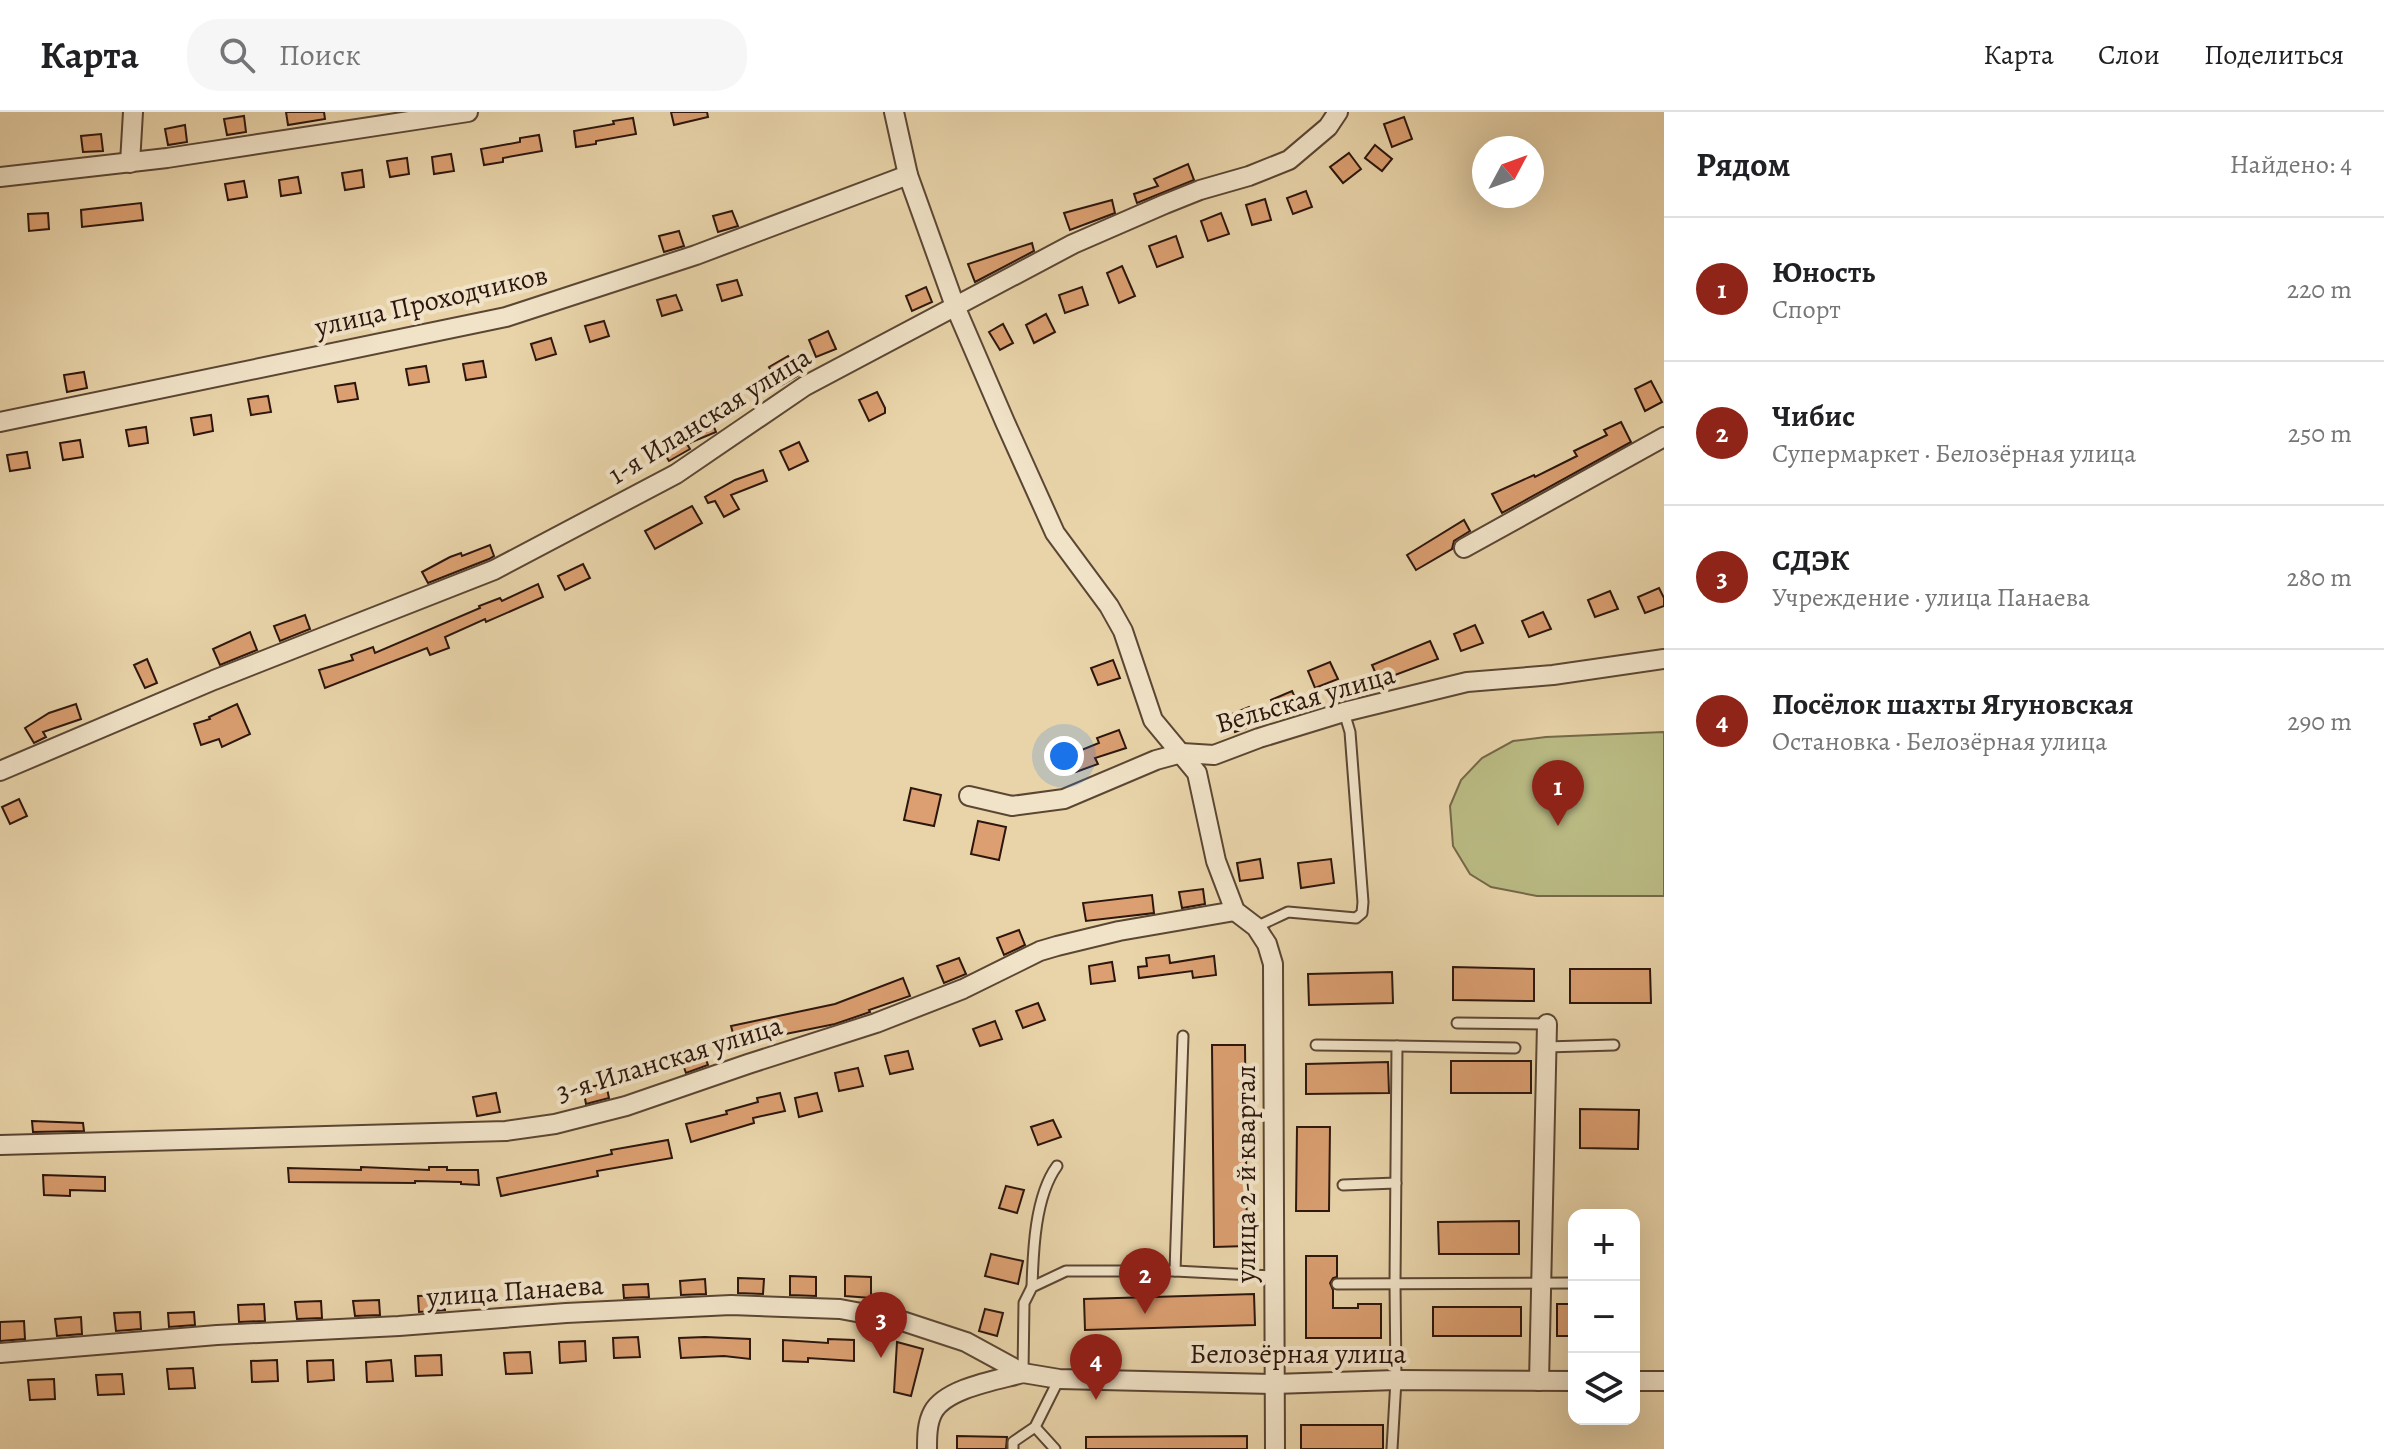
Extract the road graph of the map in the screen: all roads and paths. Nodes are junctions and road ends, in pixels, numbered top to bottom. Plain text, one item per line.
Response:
1 (133, 112) edge
2 (468, 112) edge
3 (894, 112) edge
4 (1338, 112) edge
5 (130, 163) junction
6 (908, 175) junction
7 (0, 177) edge
8 (955, 306) junction
9 (0, 422) edge
10 (1664, 437) edge
11 (1464, 548) dead end
12 (1664, 659) edge
13 (1344, 712) junction
14 (1182, 753) junction
15 (0, 771) edge
16 (969, 796) dead end
17 (1235, 911) junction
18 (1256, 927) junction
19 (1457, 1023) dead end
20 (1547, 1024) joint
21 (1183, 1036) dead end
22 (1316, 1045) dead end
23 (1614, 1045) dead end
24 (1397, 1046) junction
25 (1546, 1047) junction
26 (1515, 1048) dead end
27 (0, 1145) edge
28 (1057, 1166) dead end
29 (1396, 1183) junction
30 (1343, 1185) dead end
31 (1175, 1271) junction
32 (1273, 1276) junction
33 (1395, 1283) junction
34 (1542, 1283) junction
35 (1568, 1283) edge
36 (1337, 1284) dead end
37 (1032, 1287) junction
38 (0, 1353) edge
39 (1023, 1373) junction
40 (1059, 1379) junction
41 (1396, 1380) junction
42 (1539, 1381) junction
43 (1568, 1381) edge
44 (1640, 1381) edge
45 (1664, 1381) edge
46 (1274, 1384) junction
47 (1035, 1427) junction
48 (927, 1449) edge
49 (1013, 1449) edge
50 (1055, 1449) edge
51 (1275, 1449) edge
52 (1392, 1449) edge

1 - 5 street
2 - 5 street
3 - 6 street
4 - 8 street, 1-я Иланская улица
5 - 7 street
6 - 8 street
6 - 9 street, улица Проходчиков
8 - 14 street
8 - 15 street, 1-я Иланская улица
10 - 11 street
12 - 13 street, Вельская улица
13 - 14 street, Вельская улица
13 - 18 lane
14 - 16 street, Вельская улица
14 - 17 street
17 - 18 street
17 - 27 street, 3-я Иланская улица
18 - 32 street, улица 2-й квартал
19 - 20 lane
20 - 25 street
21 - 31 lane
22 - 24 lane
23 - 25 lane
24 - 26 lane
24 - 29 lane
25 - 34 street
28 - 37 lane
29 - 30 lane
29 - 33 lane
31 - 32 lane
31 - 37 lane
32 - 46 street, улица 2-й квартал
33 - 34 lane
33 - 36 lane
33 - 41 lane
34 - 35 lane
34 - 42 street
37 - 39 lane
38 - 39 street, улица Панаева
39 - 40 street, Белозёрная улица
39 - 48 street
40 - 46 street, Белозёрная улица
40 - 47 lane
41 - 42 street, Белозёрная улица
41 - 46 street, Белозёрная улица
41 - 52 lane
42 - 43 street, Белозёрная улица
44 - 45 street
46 - 51 street, улица 2-й квартал
47 - 49 lane
47 - 50 lane

